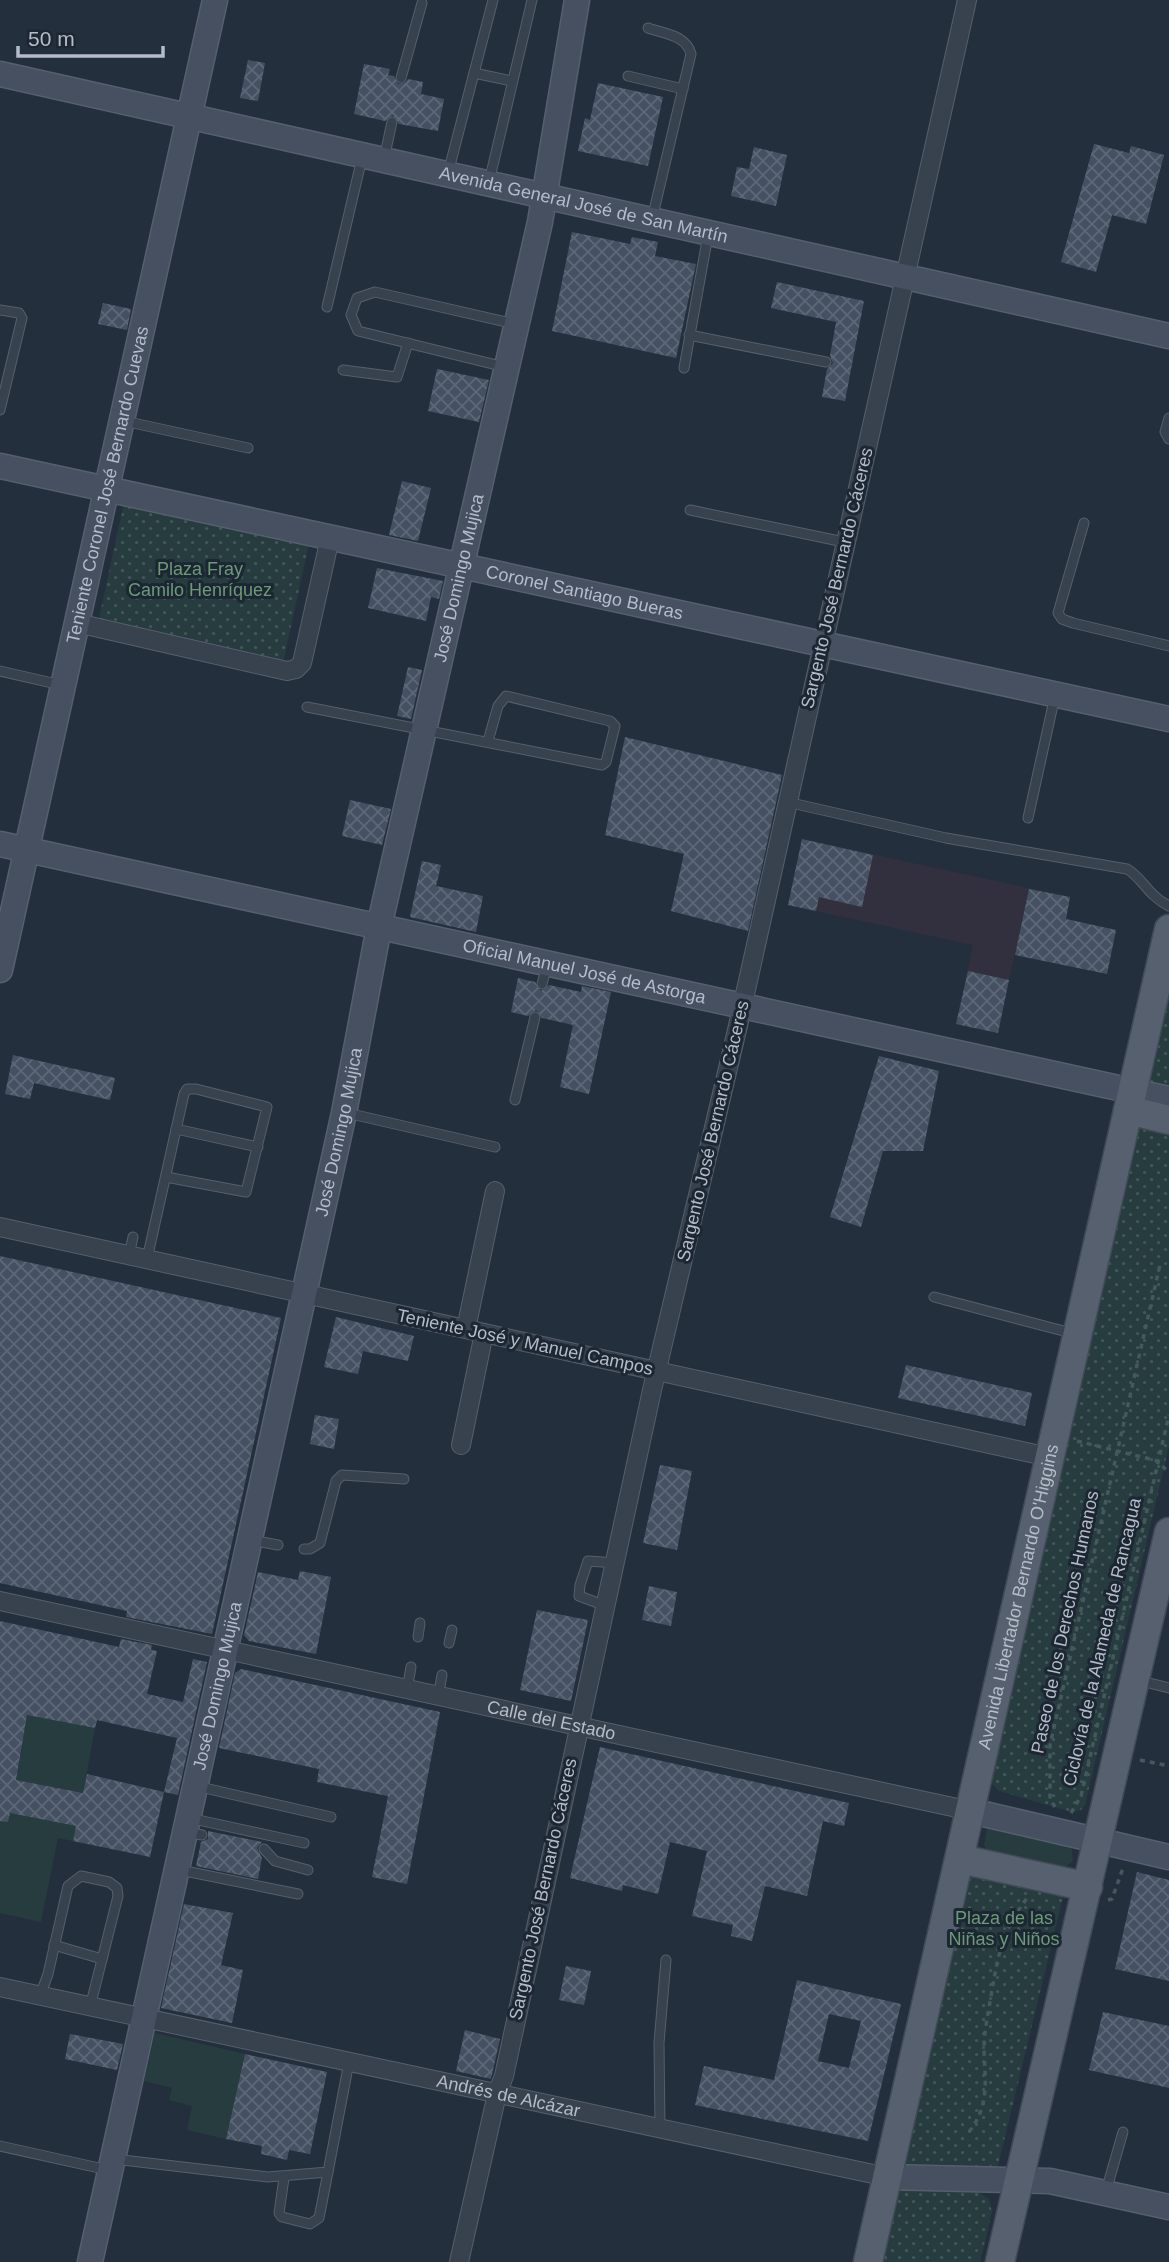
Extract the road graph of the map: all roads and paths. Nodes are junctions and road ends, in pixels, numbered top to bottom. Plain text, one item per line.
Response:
1 (215, 0) edge
2 (493, 0) edge
3 (532, 0) edge
4 (577, 0) edge
5 (967, 0) edge
6 (422, 3) dead end
7 (648, 28) dead end
8 (474, 73) junction
9 (0, 74) edge
10 (628, 76) dead end
11 (401, 78) dead end
12 (512, 81) junction
13 (683, 89) junction
14 (190, 117) junction
15 (392, 122) dead end
16 (373, 158) junction
17 (448, 175) junction
18 (488, 184) junction
19 (544, 198) junction
20 (652, 221) junction
21 (708, 233) junction
22 (905, 275) junction
23 (327, 307) dead end
24 (0, 310) edge
25 (517, 324) junction
26 (689, 335) junction
27 (1169, 336) edge
28 (408, 343) junction
29 (826, 362) dead end
30 (507, 368) junction
31 (684, 368) dead end
32 (343, 369) dead end
33 (0, 410) edge
34 (1169, 418) edge
35 (122, 421) junction
36 (1169, 439) edge
37 (248, 448) dead end
38 (0, 466) edge
39 (106, 489) junction
40 (690, 510) dead end
41 (1083, 523) dead end
42 (331, 538) junction
43 (844, 542) junction
44 (461, 566) junction
45 (77, 623) junction
46 (821, 644) junction
47 (1169, 646) edge
48 (0, 671) edge
49 (63, 686) junction
50 (1055, 695) junction
51 (307, 707) dead end
52 (1169, 719) edge
53 (425, 730) junction
54 (488, 741) junction
55 (787, 802) junction
56 (1028, 818) dead end
57 (0, 844) edge
58 (26, 850) junction
59 (1169, 906) edge
60 (379, 927) junction
61 (1169, 929) edge
62 (0, 970) edge
63 (741, 1006) junction
64 (535, 1017) dead end
65 (1169, 1099) edge
66 (515, 1100) dead end
67 (1130, 1101) junction
68 (344, 1113) junction
69 (1169, 1120) edge
70 (176, 1129) junction
71 (258, 1147) junction
72 (495, 1147) dead end
73 (166, 1177) junction
74 (495, 1191) dead end
75 (0, 1227) edge
76 (133, 1237) dead end
77 (129, 1255) junction
78 (147, 1259) junction
79 (1160, 1265) dead end
80 (304, 1293) junction
81 (934, 1297) dead end
82 (466, 1329) junction
83 (484, 1333) junction
84 (1077, 1334) junction
85 (657, 1371) junction
86 (1169, 1415) edge
87 (461, 1445) dead end
88 (1052, 1446) junction
89 (1116, 1450) junction
90 (1158, 1461) junction
91 (1169, 1473) edge
92 (404, 1479) dead end
93 (1169, 1532) edge
94 (249, 1540) junction
95 (278, 1545) dead end
96 (304, 1549) dead end
97 (615, 1563) junction
98 (0, 1601) edge
99 (606, 1606) junction
100 (420, 1623) dead end
101 (452, 1630) dead end
102 (418, 1637) dead end
103 (449, 1643) dead end
104 (225, 1650) junction
105 (411, 1667) dead end
106 (442, 1675) dead end
107 (1136, 1680) junction
108 (1169, 1688) edge
109 (407, 1690) junction
110 (438, 1697) junction
111 (580, 1728) junction
112 (1119, 1755) junction
113 (1169, 1766) edge
114 (195, 1785) junction
115 (971, 1811) junction
116 (331, 1817) dead end
117 (192, 1828) junction
118 (1068, 1834) junction
119 (1100, 1839) junction
120 (304, 1843) dead end
121 (264, 1849) dead end
122 (1169, 1857) edge
123 (960, 1859) junction
124 (1133, 1860) dead end
125 (176, 1869) junction
126 (308, 1870) dead end
127 (1056, 1880) junction
128 (298, 1894) dead end
129 (1085, 1898) junction
130 (54, 1945) junction
131 (102, 1959) junction
132 (666, 1959) dead end
133 (0, 1987) edge
134 (40, 1996) junction
135 (90, 2007) junction
136 (144, 2018) junction
137 (349, 2062) junction
138 (497, 2094) junction
139 (660, 2130) junction
140 (969, 2132) dead end
141 (1123, 2132) dead end
142 (0, 2146) edge
143 (111, 2164) junction
144 (328, 2172) junction
145 (887, 2177) junction
146 (284, 2178) junction
147 (1019, 2181) junction
148 (1106, 2193) junction
149 (1169, 2207) edge
150 (90, 2262) edge
151 (460, 2262) edge
152 (868, 2262) edge
153 (1000, 2262) edge

1 - 14 street, Teniente Coronel José Bernardo Cuevas
2 - 8 lane
3 - 12 lane
4 - 19 street, José Domingo Mujica
5 - 22 street, Sargento José Bernardo Cáceres
6 - 11 lane
7 - 13 lane
8 - 12 lane
8 - 17 lane
9 - 14 street, Avenida General José de San Martín
10 - 13 lane
12 - 18 lane
13 - 20 lane
14 - 16 street, Avenida General José de San Martín
14 - 35 street, Teniente Coronel José Bernardo Cuevas
15 - 16 lane
16 - 17 street, Avenida General José de San Martín
16 - 23 lane
17 - 18 street, Avenida General José de San Martín
18 - 19 street, Avenida General José de San Martín
19 - 20 street, Avenida General José de San Martín
19 - 25 street, José Domingo Mujica
20 - 21 street, Avenida General José de San Martín
21 - 22 street, Avenida General José de San Martín
21 - 26 lane
22 - 27 street, Avenida General José de San Martín
22 - 43 street, Sargento José Bernardo Cáceres
24 - 33 lane
25 - 28 lane
25 - 30 street, José Domingo Mujica
26 - 29 lane
26 - 31 lane
28 - 30 lane
28 - 32 lane
30 - 44 street, José Domingo Mujica
34 - 36 lane
35 - 37 lane
35 - 39 street, Teniente Coronel José Bernardo Cuevas
38 - 39 street, Coronel Santiago Bueras
39 - 42 street, Coronel Santiago Bueras
39 - 45 street, Teniente Coronel José Bernardo Cuevas
40 - 43 lane
41 - 47 lane
42 - 44 street, Coronel Santiago Bueras
42 - 45 street
43 - 46 street, Sargento José Bernardo Cáceres
44 - 46 street, Coronel Santiago Bueras
44 - 53 street, José Domingo Mujica
45 - 49 street, Teniente Coronel José Bernardo Cuevas
46 - 50 street, Coronel Santiago Bueras
46 - 55 street, Sargento José Bernardo Cáceres
48 - 49 lane
49 - 58 street, Teniente Coronel José Bernardo Cuevas
50 - 52 street, Coronel Santiago Bueras
50 - 56 lane
51 - 53 lane
53 - 54 lane
53 - 60 street, José Domingo Mujica
54 - 54 lane
55 - 59 lane
55 - 63 street, Sargento José Bernardo Cáceres
57 - 58 street, Oficial Manuel José de Astorga
58 - 60 street, Oficial Manuel José de Astorga
58 - 62 street, Teniente Coronel José Bernardo Cuevas
60 - 63 street, Oficial Manuel José de Astorga
60 - 68 street, José Domingo Mujica
61 - 67 main road, Avenida Libertador Bernardo O'Higgins
63 - 67 street, Oficial Manuel José de Astorga
63 - 85 street, Sargento José Bernardo Cáceres
64 - 66 lane
65 - 67 street, Oficial Manuel José de Astorga
67 - 69 main road
67 - 84 main road, Avenida Libertador Bernardo O'Higgins
68 - 72 lane
68 - 80 street, José Domingo Mujica
70 - 71 lane
70 - 71 lane
70 - 73 lane
71 - 73 lane
73 - 78 lane
74 - 82 street
75 - 77 street, Teniente José y Manuel Campos
76 - 77 lane
77 - 78 street, Teniente José y Manuel Campos
78 - 80 street, Teniente José y Manuel Campos
79 - 89 path
80 - 82 street, Teniente José y Manuel Campos
80 - 94 street, José Domingo Mujica
81 - 84 lane
82 - 83 street, Teniente José y Manuel Campos
83 - 85 street, Teniente José y Manuel Campos
83 - 87 street
84 - 88 main road, Avenida Libertador Bernardo O'Higgins
85 - 88 street, Teniente José y Manuel Campos
85 - 97 street, Sargento José Bernardo Cáceres
86 - 90 path, Ciclovía de la Alameda de Rancagua
88 - 89 path
88 - 115 main road, Avenida Libertador Bernardo O'Higgins
89 - 90 path
89 - 118 path, Paseo de los Derechos Humanos
90 - 91 path
90 - 118 path, Ciclovía de la Alameda de Rancagua
92 - 96 lane
93 - 107 main road
94 - 95 lane
94 - 104 street, José Domingo Mujica
97 - 99 street, Sargento José Bernardo Cáceres
97 - 99 lane
98 - 104 street, Calle del Estado
99 - 111 street, Sargento José Bernardo Cáceres
100 - 102 lane
101 - 103 lane
104 - 109 street, Calle del Estado
104 - 114 street, José Domingo Mujica
105 - 109 lane
106 - 110 lane
107 - 108 lane
107 - 112 main road
109 - 110 street, Calle del Estado
110 - 111 street, Calle del Estado
111 - 115 street, Calle del Estado
111 - 138 street, Sargento José Bernardo Cáceres
112 - 113 path
112 - 119 main road
114 - 116 lane
114 - 117 street, José Domingo Mujica
115 - 118 street, Calle del Estado
115 - 123 main road, Avenida Libertador Bernardo O'Higgins
117 - 120 lane
117 - 125 street, José Domingo Mujica
118 - 119 street, Calle del Estado
119 - 122 street, Calle del Estado
119 - 129 main road
121 - 126 lane
123 - 127 main road
123 - 145 main road, Avenida Libertador Bernardo O'Higgins
124 - 129 path
125 - 128 lane
125 - 136 street, José Domingo Mujica
127 - 129 main road
127 - 140 path
129 - 147 main road
130 - 131 lane
130 - 131 lane
130 - 134 lane
131 - 135 lane
132 - 139 lane
133 - 134 street, Andrés de Alcázar
134 - 135 street, Andrés de Alcázar
135 - 136 street, Andrés de Alcázar
136 - 137 street, Andrés de Alcázar
136 - 143 street, José Domingo Mujica
137 - 138 street, Andrés de Alcázar
137 - 144 lane
138 - 139 street, Andrés de Alcázar
138 - 151 street, Sargento José Bernardo Cáceres
139 - 145 street, Andrés de Alcázar
141 - 148 lane
142 - 143 lane
143 - 146 lane
143 - 150 street, José Domingo Mujica
144 - 146 lane
144 - 146 lane
145 - 147 street, Andrés de Alcázar
145 - 152 main road, Avenida Libertador Bernardo O'Higgins
147 - 148 street, Andrés de Alcázar
147 - 153 main road
148 - 149 street, Andrés de Alcázar

